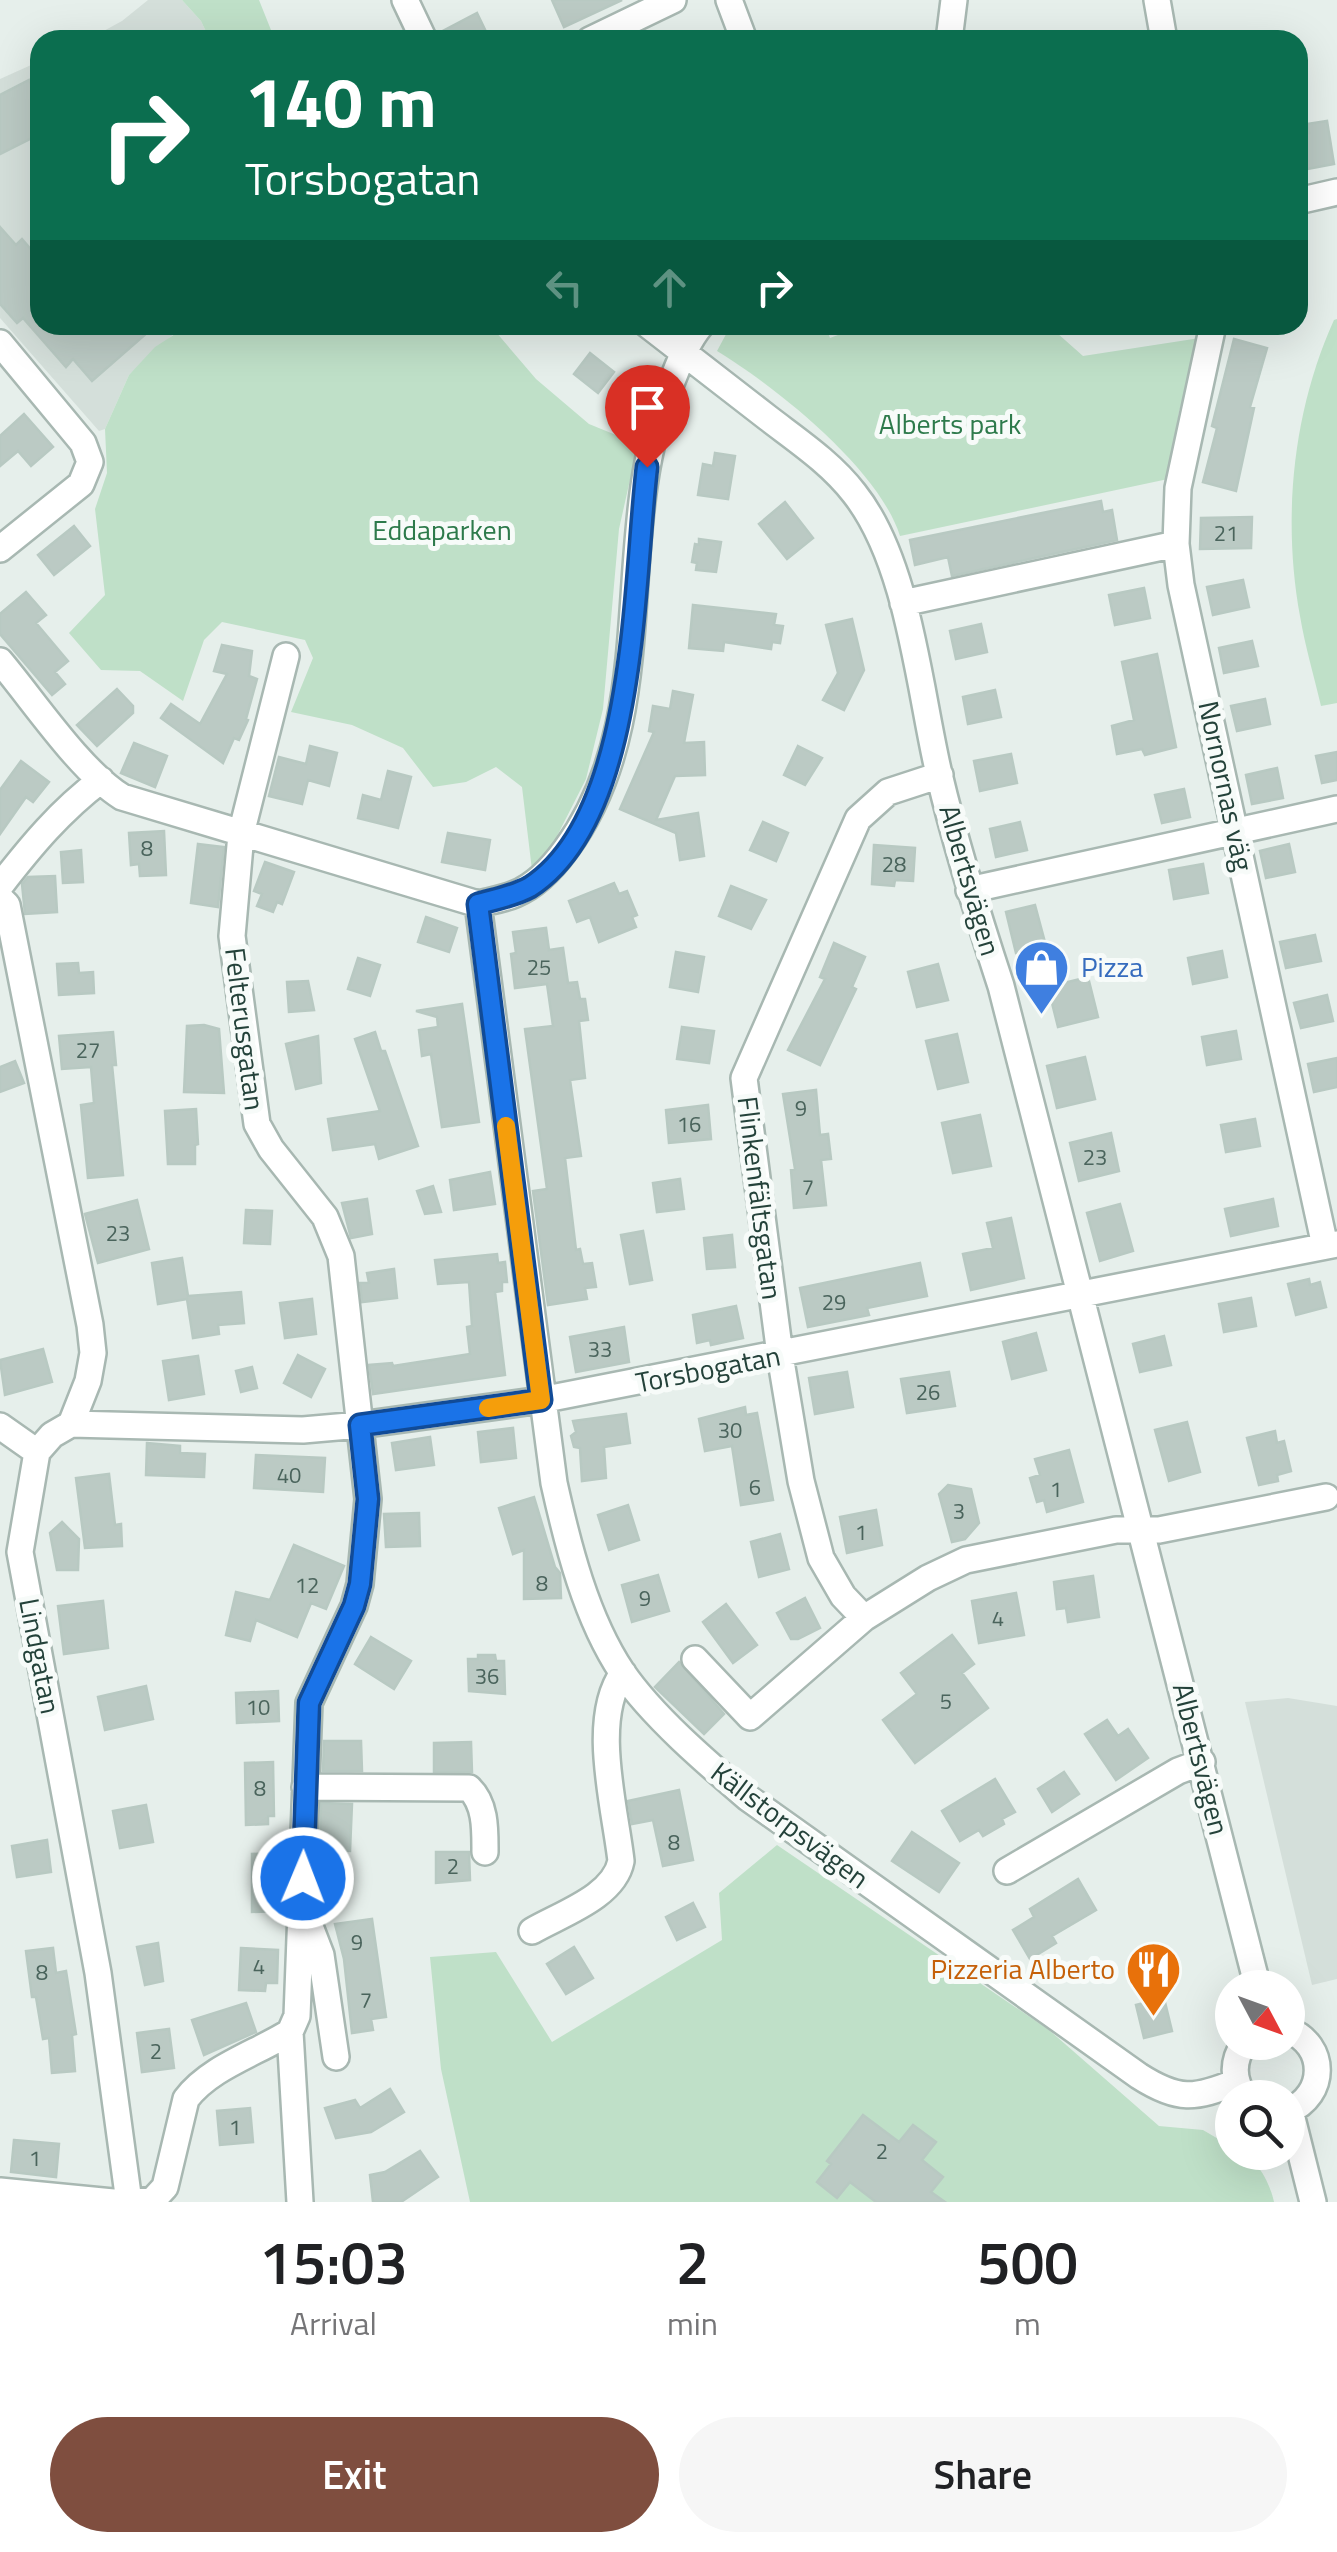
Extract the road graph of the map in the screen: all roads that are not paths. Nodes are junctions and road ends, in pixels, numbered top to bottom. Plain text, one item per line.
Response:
1 (405, 0) edge
2 (672, 0) edge
3 (730, 0) edge
4 (954, 0) edge
5 (1157, 0) edge
6 (419, 30) edge
7 (610, 30) edge
8 (740, 30) edge
9 (950, 30) edge
10 (1162, 30) edge
11 (1337, 192) edge
12 (1308, 199) edge
13 (660, 335) edge
14 (695, 335) edge
15 (1211, 335) edge
16 (0, 343) edge
17 (683, 353) junction
18 (1176, 544) junction
19 (0, 549) edge
20 (903, 603) junction
21 (286, 656) dead end
22 (0, 661) edge
23 (940, 775) junction
24 (101, 780) junction
25 (1337, 809) edge
26 (1236, 830) junction
27 (241, 834) junction
28 (0, 886) edge
29 (969, 890) junction
30 (0, 898) edge
31 (478, 904) junction
32 (1331, 1245) edge
33 (1080, 1295) junction
34 (780, 1356) junction
35 (541, 1400) junction
36 (71, 1424) junction
37 (360, 1425) junction
38 (0, 1426) edge
39 (38, 1452) junction
40 (1326, 1497) dead end
41 (1142, 1530) junction
42 (20, 1552) junction
43 (0, 1577) edge
44 (864, 1618) junction
45 (695, 1659) dead end
46 (623, 1674) junction
47 (1202, 1762) junction
48 (305, 1787) junction
49 (485, 1852) dead end
50 (1007, 1871) dead end
51 (303, 1908) junction
52 (532, 1931) dead end
53 (1254, 1970) edge
54 (290, 2032) junction
55 (1325, 2046) edge
56 (336, 2057) dead end
57 (1215, 2094) edge
58 (1305, 2099) edge
59 (1305, 2170) edge
60 (0, 2191) edge
61 (112, 2202) edge
62 (128, 2202) edge
63 (137, 2202) edge
64 (300, 2202) edge
65 (1313, 2202) edge

1 - 6 street
2 - 7 street
3 - 8 street
4 - 9 street
5 - 10 street
11 - 12 street
13 - 17 street, Albertsvägen
14 - 17 street
15 - 18 street, Nornornas väg
16 - 19 street
17 - 20 street, Albertsvägen
17 - 31 street
18 - 20 street
18 - 26 street, Nornornas väg
20 - 23 street, Albertsvägen
21 - 27 street, Felterusgatan
22 - 24 street
23 - 29 street, Albertsvägen
23 - 34 street, Flinkenfältsgatan
24 - 27 street
24 - 28 street
25 - 26 street
26 - 29 street
26 - 32 street, Nornornas väg
27 - 31 street
27 - 37 street, Felterusgatan
29 - 33 street, Albertsvägen
30 - 36 street
31 - 35 street, Källstorpsvägen
32 - 33 street, Torsbogatan
33 - 34 street, Torsbogatan
33 - 41 street, Albertsvägen
34 - 35 street, Torsbogatan
34 - 44 street, Flinkenfältsgatan
35 - 37 street, Torsbogatan
35 - 46 street, Källstorpsvägen
36 - 37 street, Torsbogatan
36 - 39 street
37 - 48 street, Felterusgatan
38 - 39 street
39 - 42 street, Lindgatan
40 - 41 street
41 - 44 street
41 - 47 street, Albertsvägen
42 - 43 street
42 - 62 street, Lindgatan
44 - 45 street
46 - 52 street
46 - 57 street, Källstorpsvägen
47 - 50 street
47 - 53 street, Albertsvägen
48 - 49 street
48 - 51 street, Felterusgatan
51 - 54 street, Felterusgatan
51 - 56 street, Felterusgatan
54 - 63 street
54 - 64 street, Felterusgatan
55 - 58 street
59 - 65 street
60 - 61 street

